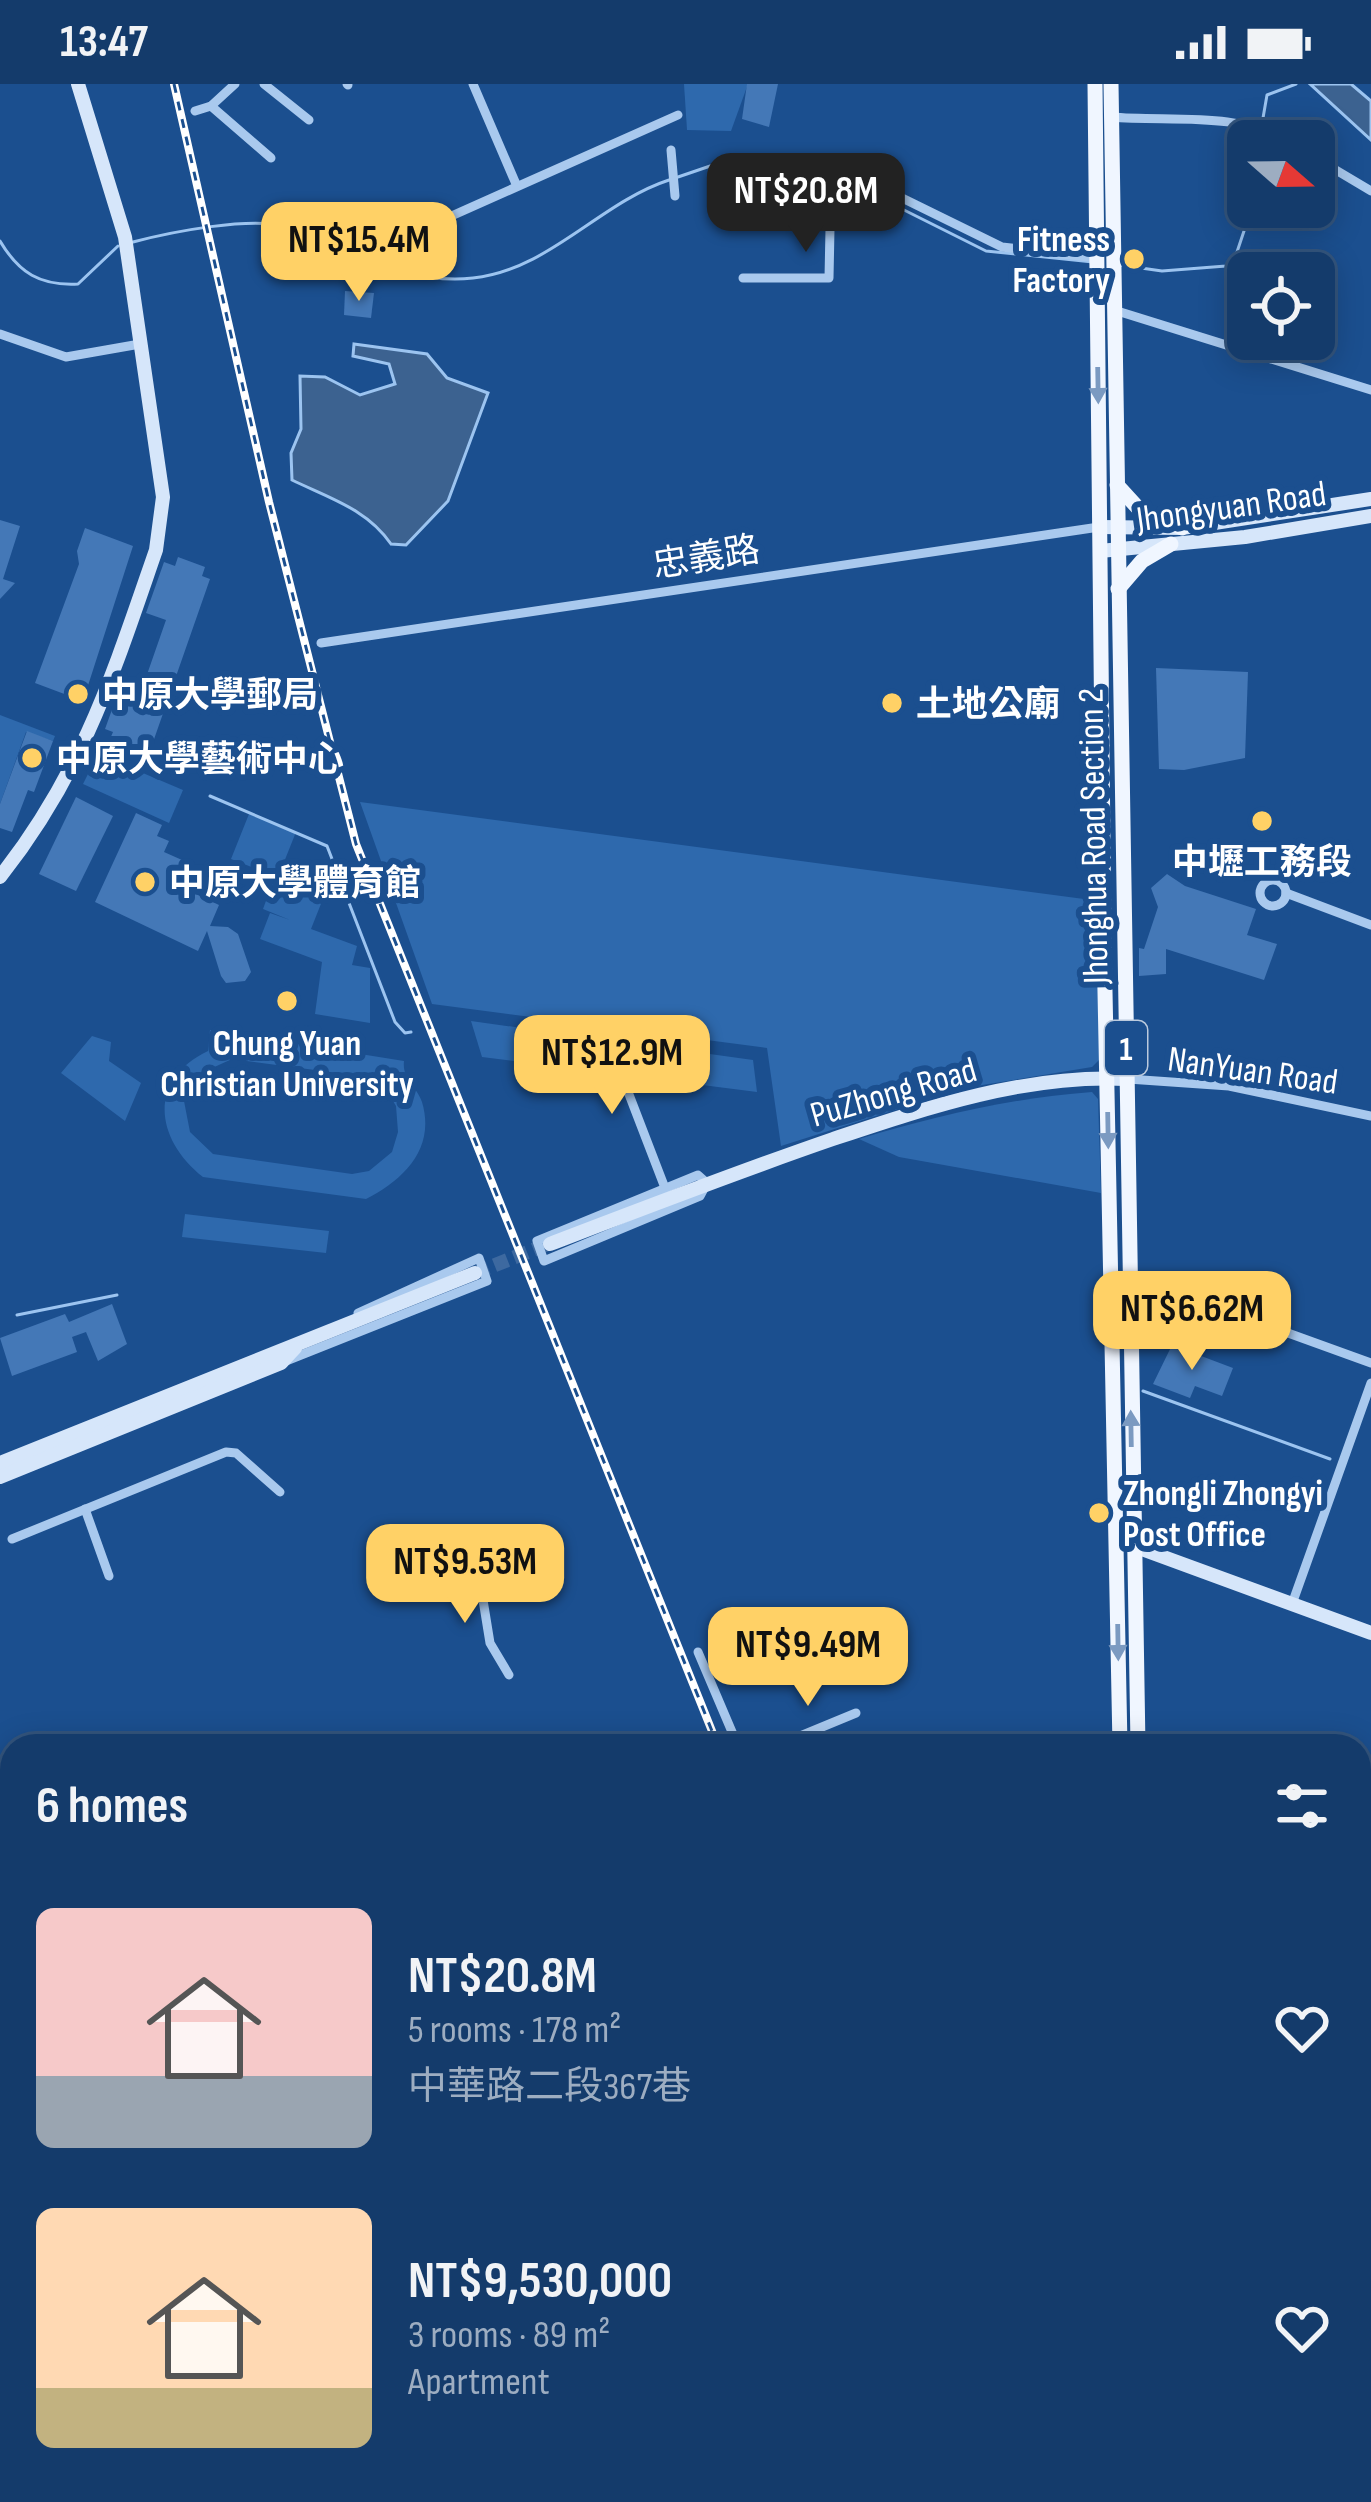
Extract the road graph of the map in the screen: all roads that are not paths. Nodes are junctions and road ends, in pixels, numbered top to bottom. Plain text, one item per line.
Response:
1 (78, 84) edge
2 (235, 84) edge
3 (264, 84) edge
4 (473, 84) edge
5 (1095, 84) edge
6 (1111, 84) edge
7 (211, 106) junction
8 (194, 111) dead end
9 (678, 116) dead end
10 (1104, 116) junction
11 (309, 120) dead end
12 (1231, 120) edge
13 (671, 151) dead end
14 (271, 158) dead end
15 (1335, 170) edge
16 (516, 184) junction
17 (1371, 191) edge
18 (675, 196) dead end
19 (437, 221) dead end
20 (1105, 264) junction
21 (743, 278) dead end
22 (1114, 310) junction
23 (0, 334) edge
24 (140, 344) junction
25 (1371, 390) edge
26 (1117, 485) junction
27 (1371, 500) edge
28 (1371, 516) edge
29 (1100, 527) junction
30 (1118, 527) junction
31 (1182, 528) junction
32 (1172, 544) junction
33 (1100, 551) junction
34 (1118, 551) junction
35 (1118, 589) junction
36 (321, 643) dead end
37 (0, 877) edge
38 (1286, 893) dead end
39 (1371, 925) edge
40 (605, 1032) dead end
41 (1106, 1078) junction
42 (1126, 1079) junction
43 (1371, 1116) edge
44 (706, 1184) junction
45 (665, 1188) junction
46 (550, 1244) tunnel mouth
47 (475, 1273) tunnel mouth
48 (1180, 1294) dead end
49 (286, 1354) junction
50 (1371, 1363) edge
51 (1371, 1383) edge
52 (0, 1463) edge
53 (0, 1477) edge
54 (280, 1492) dead end
55 (85, 1509) junction
56 (12, 1539) dead end
57 (1125, 1542) junction
58 (476, 1557) dead end
59 (109, 1576) dead end
60 (1292, 1604) junction
61 (1371, 1633) edge
62 (698, 1652) dead end
63 (509, 1675) dead end
64 (856, 1713) dead end
65 (733, 1734) edge
66 (811, 1734) edge
67 (1120, 1734) edge
68 (1137, 1734) edge

1 - 24 street
2 - 7 street
3 - 11 street
4 - 16 street
5 - 10 main road, Jhonghua Road Section 2 / 1
6 - 10 main road, Jhonghua Road Section 2 / 1
7 - 8 street
7 - 14 street
9 - 16 street
10 - 12 street
10 - 20 main road, Jhonghua Road Section 2 / 1
13 - 18 street
15 - 17 street
16 - 19 street
20 - 21 street
20 - 22 main road, Jhonghua Road Section 2 / 1
20 -> 29 main road, Jhonghua Road Section 2 / 1
22 - 25 street
22 - 26 main road, Jhonghua Road Section 2 / 1
23 - 24 street
24 - 37 street
26 - 30 main road, Jhonghua Road Section 2 / 1
26 - 31 main road
27 - 31 street, Jhongyuan Road
28 - 32 street, Jhongyuan Road
29 - 30 street, Jhongyuan Road
29 - 33 main road, Jhonghua Road Section 2 / 1
29 - 36 street, 忠義路
30 - 31 street, Jhongyuan Road
30 - 34 main road, Jhonghua Road Section 2 / 1
32 - 34 street, Jhongyuan Road
32 - 35 main road
33 - 34 street, Jhongyuan Road
33 - 41 main road, Jhonghua Road Section 2 / 1
34 - 35 main road, Jhonghua Road Section 2 / 1
35 - 42 main road, Jhonghua Road Section 2 / 1
38 - 39 street
40 - 45 street
41 - 42 street, PuZhong Road
41 - 44 street, PuZhong Road
41 -> 57 main road, Jhonghua Road Section 2 / 1
42 - 43 street, NanYuan Road
57 -> 42 main road, Jhonghua Road Section 2 / 1
44 - 45 street
44 - 45 street
44 - 46 street, PuZhong Road
47 - 49 street
48 - 50 street
49 - 49 street
49 - 52 street
49 - 53 street
51 - 60 street
54 - 55 street
55 - 56 street
55 - 59 street
57 - 60 street
57 -> 67 main road, 1
57 - 68 main road, 1
58 - 63 street
60 - 61 street
62 - 65 street
64 - 66 street

